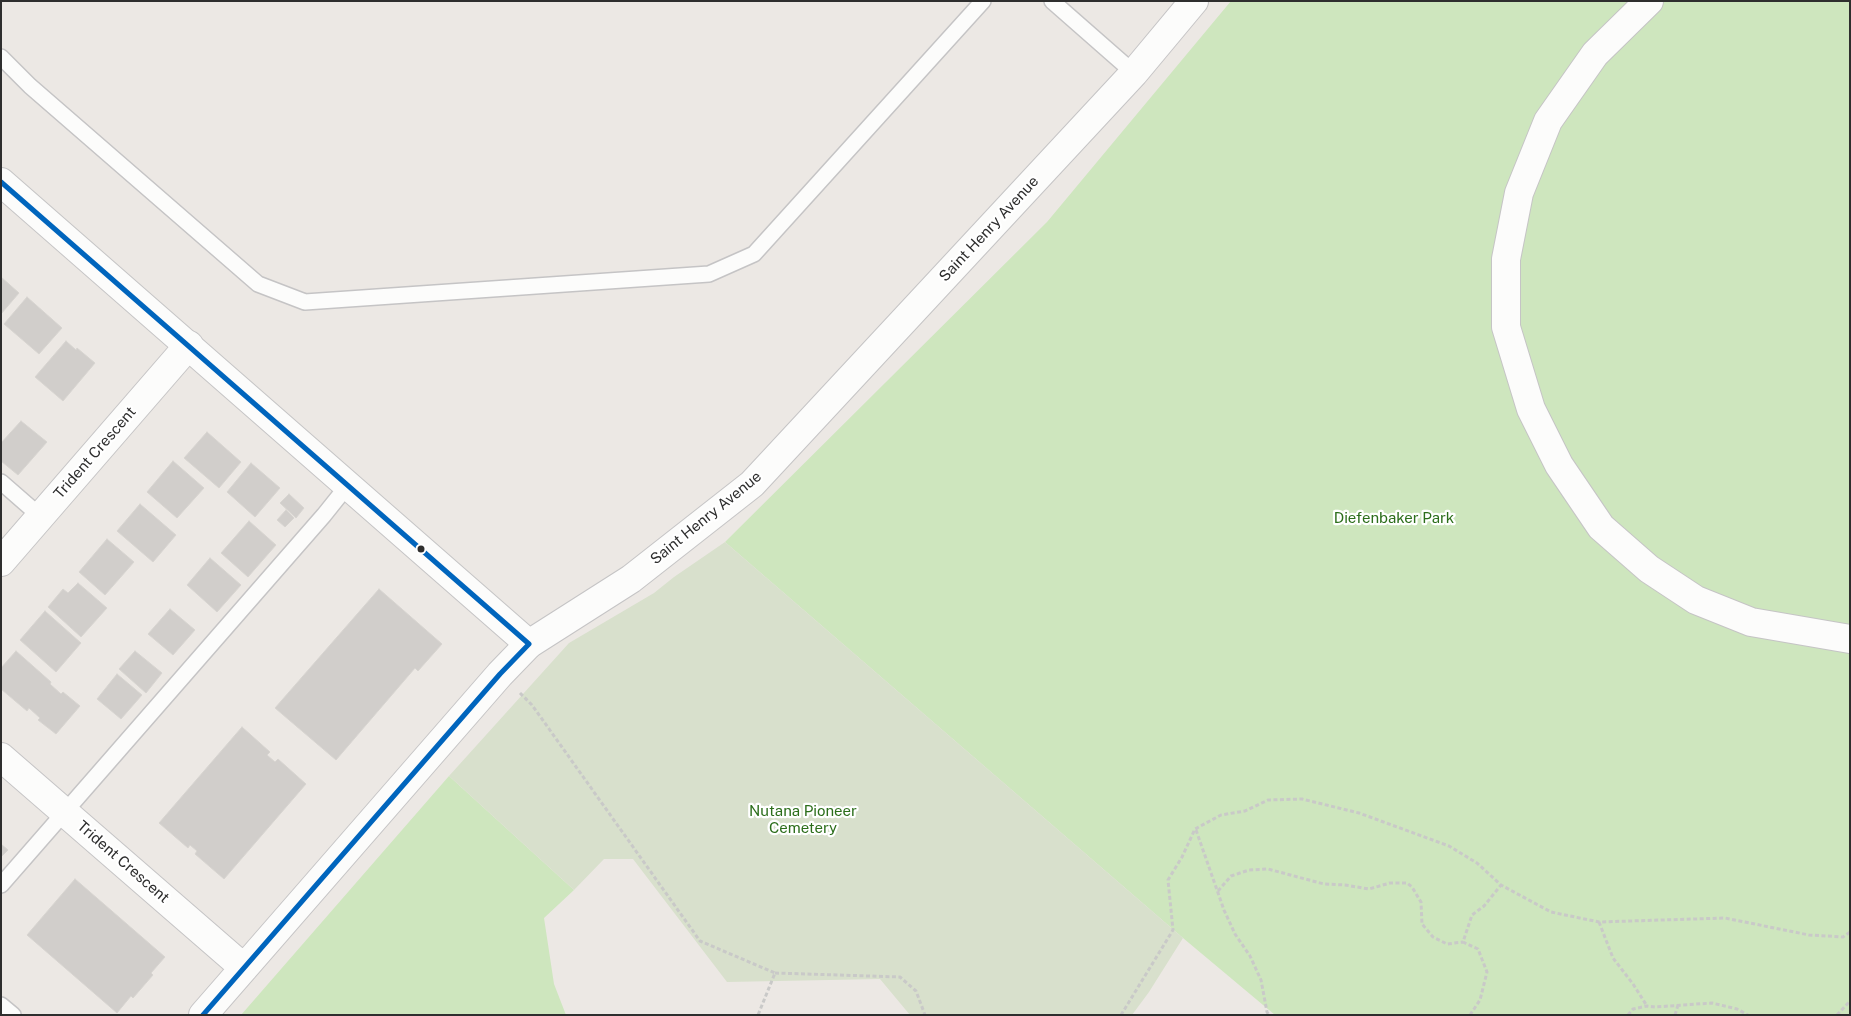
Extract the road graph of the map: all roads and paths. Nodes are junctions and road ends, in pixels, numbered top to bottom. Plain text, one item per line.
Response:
1 (983, 1) edge
2 (1052, 1) edge
3 (1194, 1) edge
4 (1649, 1) edge
5 (1, 57) edge
6 (1134, 72) junction
7 (1, 182) edge
8 (189, 345) junction
9 (1, 482) edge
10 (348, 485) junction
11 (40, 516) junction
12 (1, 562) edge
13 (1850, 639) edge
14 (528, 644) junction
15 (500, 674) junction
16 (1, 757) edge
17 (64, 811) junction
18 (1195, 829) junction
19 (1501, 884) junction
20 (1, 885) edge
21 (1218, 891) junction
22 (1599, 922) junction
23 (1850, 932) edge
24 (1464, 942) junction
25 (244, 968) junction
26 (775, 973) junction
27 (1850, 1001) edge
28 (1, 1005) edge
29 (1678, 1005) junction
30 (1647, 1006) junction
31 (1633, 1008) junction
32 (13, 1015) edge
33 (203, 1015) edge
34 (758, 1015) edge
35 (925, 1015) edge
36 (1121, 1015) edge
37 (1270, 1015) edge
38 (1470, 1015) edge
39 (1628, 1015) edge
40 (1633, 1015) edge
41 (1675, 1015) edge
42 (1748, 1015) edge
43 (1837, 1015) edge

1 - 5 lane
2 - 6 lane
3 - 6 street, Saint Henry Avenue
4 - 13 street
6 - 14 street, Saint Henry Avenue
7 - 8 street
8 - 10 street
8 - 11 street, Trident Crescent
9 - 11 lane
10 - 14 street
10 - 17 lane
11 - 12 street, Trident Crescent
14 - 15 street, Saint Henry Avenue
15 - 25 street, Saint Henry Avenue
15 - 26 path
16 - 17 street, Trident Crescent
17 - 20 lane
17 - 25 street, Trident Crescent
18 - 19 path
18 - 21 path
18 - 36 path
19 - 22 path
19 - 24 path
21 - 24 path
21 - 37 path
22 - 23 path
22 - 30 path
24 - 38 path
25 - 33 street, Saint Henry Avenue
26 - 34 path
26 - 35 path
27 - 43 path
28 - 32 lane
29 - 30 path
29 - 41 path
29 - 42 path
30 - 31 path
31 - 39 path
31 - 40 path

